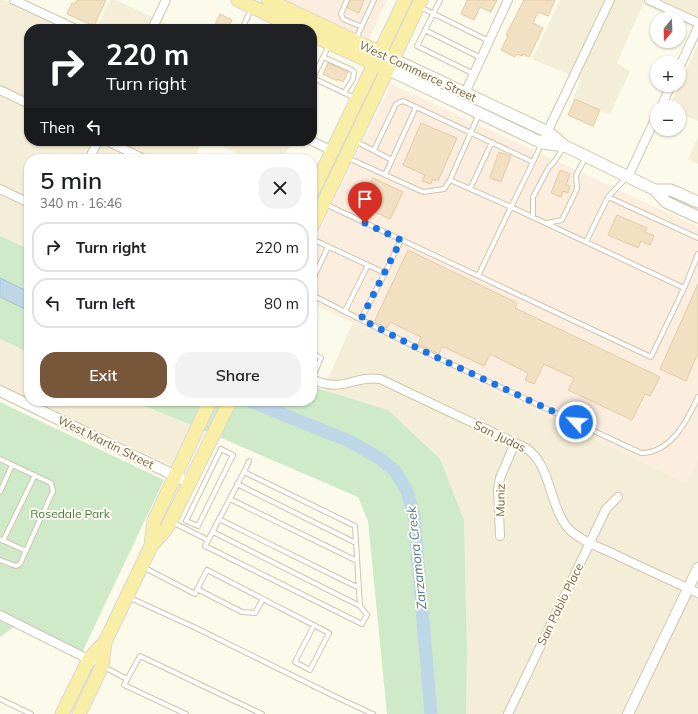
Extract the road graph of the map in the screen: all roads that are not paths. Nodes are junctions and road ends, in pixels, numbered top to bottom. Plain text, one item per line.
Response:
1 (14, 0) edge
2 (166, 0) edge
3 (238, 0) edge
4 (347, 0) edge
5 (374, 0) edge
6 (405, 0) edge
7 (440, 0) edge
8 (508, 0) edge
9 (610, 0) edge
10 (649, 0) edge
11 (274, 1) edge
12 (419, 3) edge
13 (252, 7) junction
14 (433, 14) junction
15 (698, 23) edge
16 (65, 24) edge
17 (154, 24) edge
18 (244, 24) edge
19 (288, 24) edge
20 (362, 27) junction
21 (698, 27) edge
22 (425, 30) junction
23 (317, 41) edge
24 (355, 41) junction
25 (490, 41) junction
26 (330, 43) junction
27 (685, 56) edge
28 (323, 57) junction
29 (376, 58) junction
30 (482, 58) junction
31 (390, 64) junction
32 (317, 70) edge
33 (474, 74) junction
34 (317, 80) edge
35 (0, 90) edge
36 (344, 93) junction
37 (465, 93) junction
38 (357, 99) junction
39 (24, 102) edge
40 (416, 107) junction
41 (480, 113) junction
42 (650, 130) edge
43 (548, 132) junction
44 (471, 133) junction
45 (354, 141) junction
46 (492, 142) junction
47 (542, 143) junction
48 (317, 144) edge
49 (117, 146) edge
50 (565, 146) junction
51 (374, 150) junction
52 (332, 151) junction
53 (134, 154) edge
54 (346, 157) junction
55 (586, 157) junction
56 (392, 160) junction
57 (533, 162) junction
58 (385, 175) junction
59 (628, 177) junction
60 (450, 180) junction
61 (317, 183) edge
62 (0, 189) edge
63 (470, 189) junction
64 (655, 190) junction
65 (608, 198) junction
66 (24, 201) edge
67 (698, 202) edge
68 (324, 203) junction
69 (511, 207) junction
70 (533, 217) junction
71 (698, 217) edge
72 (317, 218) edge
73 (547, 224) junction
74 (698, 238) edge
75 (401, 240) junction
76 (317, 242) edge
77 (586, 242) junction
78 (328, 247) junction
79 (698, 254) edge
80 (368, 265) junction
81 (317, 270) edge
82 (385, 273) junction
83 (478, 276) junction
84 (684, 288) junction
85 (317, 297) edge
86 (345, 311) junction
87 (361, 319) junction
88 (317, 356) edge
89 (317, 368) edge
90 (317, 381) edge
91 (0, 391) edge
92 (698, 397) edge
93 (24, 403) edge
94 (31, 406) edge
95 (208, 406) edge
96 (228, 406) edge
97 (515, 443) junction
98 (0, 459) edge
99 (249, 461) dead end
100 (12, 465) junction
101 (244, 472) junction
102 (35, 475) junction
103 (174, 475) junction
104 (190, 483) junction
105 (237, 484) junction
106 (0, 492) edge
107 (618, 497) dead end
108 (230, 499) junction
109 (219, 519) junction
110 (170, 521) junction
111 (189, 522) junction
112 (185, 528) junction
113 (213, 532) junction
114 (500, 536) dead end
115 (2, 540) edge
116 (208, 540) junction
117 (590, 542) junction
118 (356, 544) junction
119 (151, 546) junction
120 (26, 551) junction
121 (0, 560) edge
122 (357, 561) junction
123 (141, 566) junction
124 (698, 568) edge
125 (359, 588) junction
126 (197, 589) junction
127 (688, 589) junction
128 (698, 593) edge
129 (126, 596) junction
130 (263, 599) junction
131 (360, 606) junction
132 (0, 615) edge
133 (314, 625) junction
134 (105, 642) junction
135 (89, 659) junction
136 (102, 666) junction
137 (127, 679) junction
138 (0, 699) edge
139 (31, 714) edge
140 (62, 714) edge
141 (79, 714) edge
142 (186, 714) edge
143 (262, 714) edge
144 (373, 714) edge
145 (508, 714) edge
146 (628, 714) edge

1 - 16 street
2 - 17 street
3 - 13 main road
4 - 20 lane
5 - 20 lane
6 - 29 main road
7 - 14 lane
8 - 25 street
9 - 43 street
10 - 15 street
11 - 24 main road, West Commerce Street
12 - 14 lane
12 - 31 main road
13 - 18 lane
13 - 19 main road
14 - 22 lane
14 - 25 lane
20 - 24 lane
21 - 27 street
22 - 30 lane
22 - 33 lane
23 - 26 main road, West Commerce Street
24 - 29 main road, West Commerce Street
25 - 30 street
26 - 28 lane
26 - 29 main road, West Commerce Street
28 - 32 lane
28 - 36 lane
29 - 31 main road, West Commerce Street
29 - 38 main road
30 - 33 street
31 - 37 main road, West Commerce Street
31 - 41 main road, West Commerce Street
31 - 45 main road
33 - 37 street
34 - 36 lane
35 - 39 street
36 - 38 lane
37 - 43 main road, West Commerce Street
38 - 52 main road
40 - 44 lane
40 - 51 lane
40 - 56 lane
41 - 44 lane
41 - 47 main road, West Commerce Street
42 - 59 street
43 - 47 street
43 - 50 main road, West Commerce Street
44 - 46 lane
44 - 60 lane
45 - 51 lane
45 - 54 main road
46 - 57 lane
46 - 63 lane
47 - 50 main road, West Commerce Street
47 - 57 lane
48 - 52 street
49 - 53 street
50 - 55 main road, West Commerce Street
50 - 70 lane
51 - 56 lane
52 - 61 main road
54 - 58 lane
54 - 68 main road
55 - 59 main road, West Commerce Street
55 - 73 lane
56 - 58 lane
57 - 69 lane
58 - 60 lane
59 - 64 main road, West Commerce Street
59 - 65 lane
60 - 63 lane
62 - 66 street
63 - 69 lane
64 - 67 main road, West Commerce Street
64 - 71 main road, West Commerce Street
65 - 74 lane
65 - 77 lane
68 - 72 main road
68 - 75 lane
69 - 70 lane
69 - 83 lane
70 - 73 lane
73 - 77 lane
75 - 82 lane
75 - 83 lane
76 - 78 lane
77 - 84 lane
78 - 80 lane
78 - 81 lane
79 - 84 lane
80 - 82 lane
80 - 86 lane
82 - 87 lane
83 - 84 lane
85 - 86 lane
86 - 87 lane
87 - 92 lane
88 - 89 lane
90 - 97 street, San Judas
91 - 93 street, West Martin Street
94 - 103 street, West Martin Street
95 - 103 main road
96 - 104 main road
97 - 114 street, Muniz
97 - 117 street, San Judas
98 - 100 lane
99 - 101 lane
100 - 102 lane
100 - 106 lane
101 - 105 lane
101 - 118 lane
102 - 115 lane
102 - 120 lane
103 - 104 street, West Martin Street
103 - 119 main road
104 - 110 main road
105 - 108 lane
105 - 118 lane
107 - 117 street, San Pablo Place
108 - 109 lane
108 - 122 lane
109 - 113 lane
109 - 125 lane
110 - 112 lane
110 - 119 main road
111 - 111 lane
111 - 112 lane
112 - 116 lane
113 - 116 lane
113 - 131 lane
115 - 120 lane
116 - 131 lane
117 - 127 street, San Judas
117 - 145 street, San Pablo Place
118 - 122 lane
119 - 123 main road
120 - 121 lane
122 - 125 lane
123 - 126 lane
123 - 129 main road
124 - 127 street
125 - 131 lane
126 - 130 lane
126 - 130 lane
127 - 128 street, San Judas
127 - 146 street
129 - 134 main road
129 - 144 lane
130 - 133 lane
132 - 135 street
133 - 133 lane
134 - 135 main road
134 - 136 main road
135 - 136 street
135 - 140 main road
136 - 137 lane
136 - 141 main road
137 - 142 lane
137 - 143 lane
138 - 139 lane

